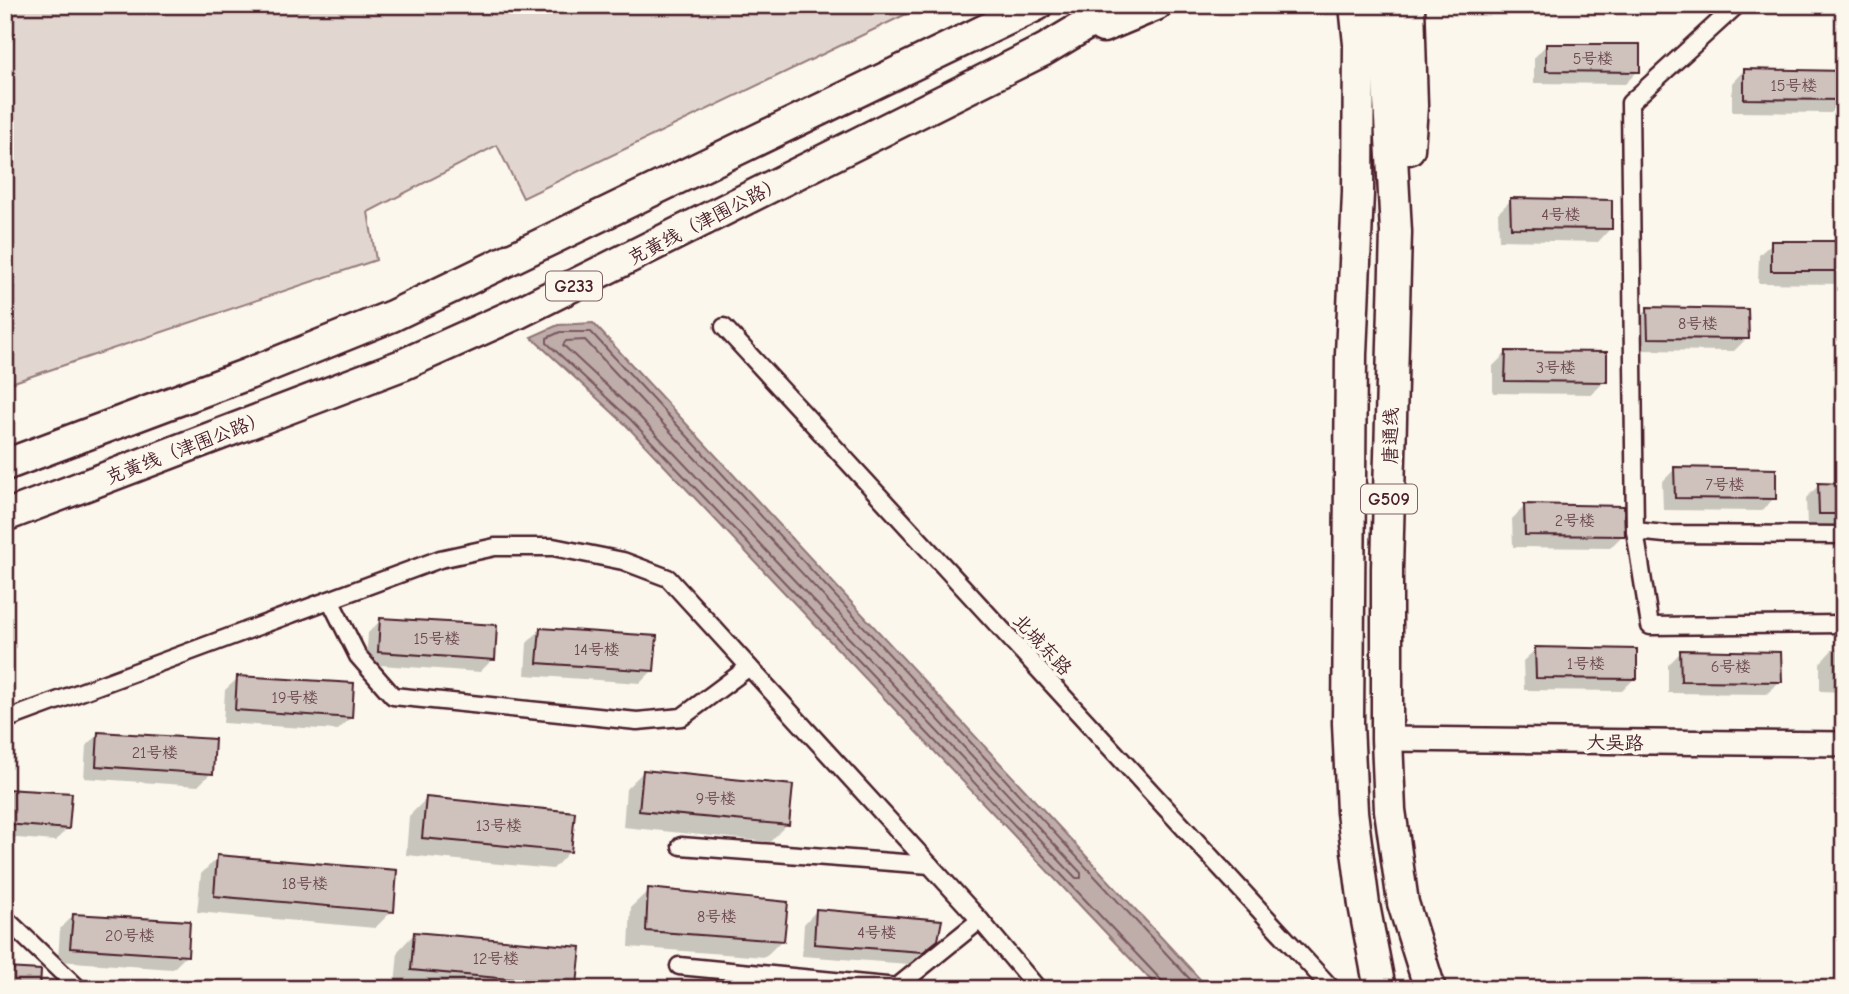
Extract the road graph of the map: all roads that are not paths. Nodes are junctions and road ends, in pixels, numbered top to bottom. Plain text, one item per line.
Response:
1 (1037, 5) edge
2 (1119, 5) edge
3 (1156, 5) edge
4 (1338, 5) edge
5 (1355, 5) edge
6 (1384, 5) edge
7 (1409, 5) edge
8 (1737, 5) edge
9 (1044, 50) junction
10 (1358, 193) junction
11 (1396, 232) junction
12 (724, 327) dead end
13 (5, 465) edge
14 (5, 516) edge
15 (1635, 531) junction
16 (1844, 535) edge
17 (330, 600) junction
18 (1844, 624) edge
19 (749, 667) junction
20 (5, 720) edge
21 (1387, 739) junction
22 (1844, 744) edge
23 (681, 846) dead end
24 (930, 864) junction
25 (5, 918) edge
26 (980, 920) junction
27 (679, 966) dead end
28 (1022, 980) edge
29 (79, 989) edge
30 (1038, 989) edge
31 (1332, 989) edge
32 (1380, 989) edge
33 (1430, 989) edge

1 - 13 highway, G233
2 - 9 highway, 克黄线（津围公路） / G233
3 - 9 highway
4 - 10 highway
5 - 10 highway, 唐通线 / G509
6 - 11 highway, 唐通线 / G509
7 - 11 highway
8 - 15 street
9 - 14 highway, 克黄线（津围公路） / G233
10 - 32 highway, 唐通线 / G509
11 - 21 highway, 唐通线 / G509
12 - 31 street, 北城东路
15 - 16 street
15 - 18 street
17 - 19 street
17 - 19 street
17 - 20 street
19 - 24 street
21 - 22 street, 大吴路
21 - 33 highway, 唐通线 / G509
23 - 24 street
24 - 26 street
25 - 29 street
26 - 27 street
26 - 28 street
28 - 30 street

